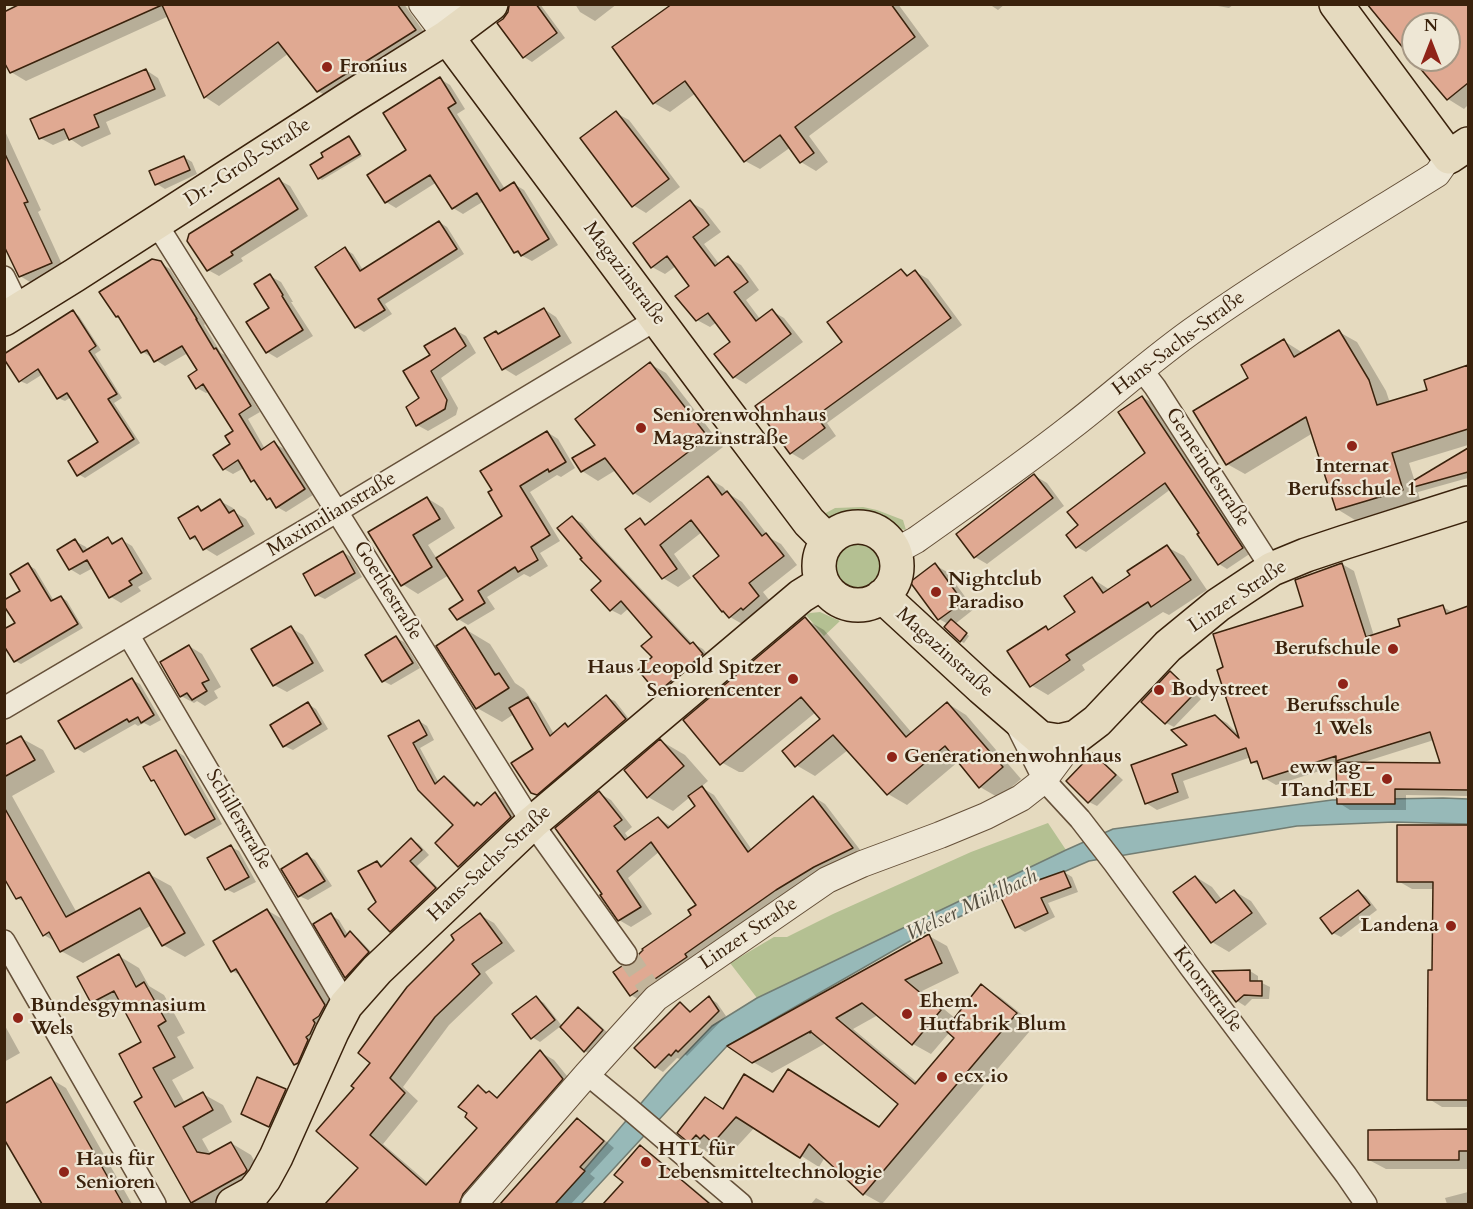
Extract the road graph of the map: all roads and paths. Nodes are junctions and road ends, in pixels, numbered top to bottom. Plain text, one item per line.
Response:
1 (422, 4) edge
2 (443, 4) edge
3 (1336, 4) edge
4 (488, 6) edge
5 (447, 37) junction
6 (1459, 151) edge
7 (156, 223) junction
8 (4, 277) edge
9 (12, 315) edge
10 (657, 319) junction
11 (1140, 369) junction
12 (1468, 503) edge
13 (336, 512) junction
14 (828, 541) junction
15 (894, 552) junction
16 (1272, 569) junction
17 (822, 583) junction
18 (882, 596) junction
19 (129, 636) junction
20 (4, 708) edge
21 (1007, 710) junction
22 (1076, 737) junction
23 (1044, 780) junction
24 (532, 823) junction
25 (4, 942) edge
26 (626, 954) tunnel mouth
27 (346, 1005) junction
28 (587, 1074) junction
29 (155, 1204) edge
30 (233, 1204) edge
31 (474, 1204) edge
32 (741, 1204) edge
33 (1366, 1204) edge

1 - 5 street, Magazinstraße
2 - 4 street
3 - 6 main road
4 - 5 main road, Dr.-Groß-Straße
5 - 7 main road, Dr.-Groß-Straße
5 - 10 main road, Magazinstraße
6 - 11 street, Hans-Sachs-Straße
7 - 9 main road, Dr.-Groß-Straße
7 - 13 street, Goethestraße
8 - 9 street
10 - 13 street, Maximilianstraße
10 - 14 main road, Magazinstraße
11 - 15 street, Hans-Sachs-Straße
11 - 16 street, Gemeindestraße
12 - 16 main road, Linzer Straße
13 - 19 street, Maximilianstraße
13 - 24 street, Goethestraße
14 - 15 main road
14 - 17 main road
15 - 18 main road
16 - 22 main road, Linzer Straße
17 - 18 main road
17 - 24 main road, Hans-Sachs-Straße
18 - 21 main road, Magazinstraße
19 - 20 street, Maximilianstraße
19 - 27 street, Schillerstraße
21 - 22 main road, Magazinstraße
21 - 23 street, Magazinstraße
22 - 23 street, Linzer Straße
23 - 28 street, Linzer Straße
23 - 33 street, Knorrstraße
24 - 26 street, Goethestraße
24 - 27 main road, Hans-Sachs-Straße
25 - 29 street
27 - 30 main road, Hans-Sachs-Straße
28 - 31 street, Linzer Straße
28 - 32 street

